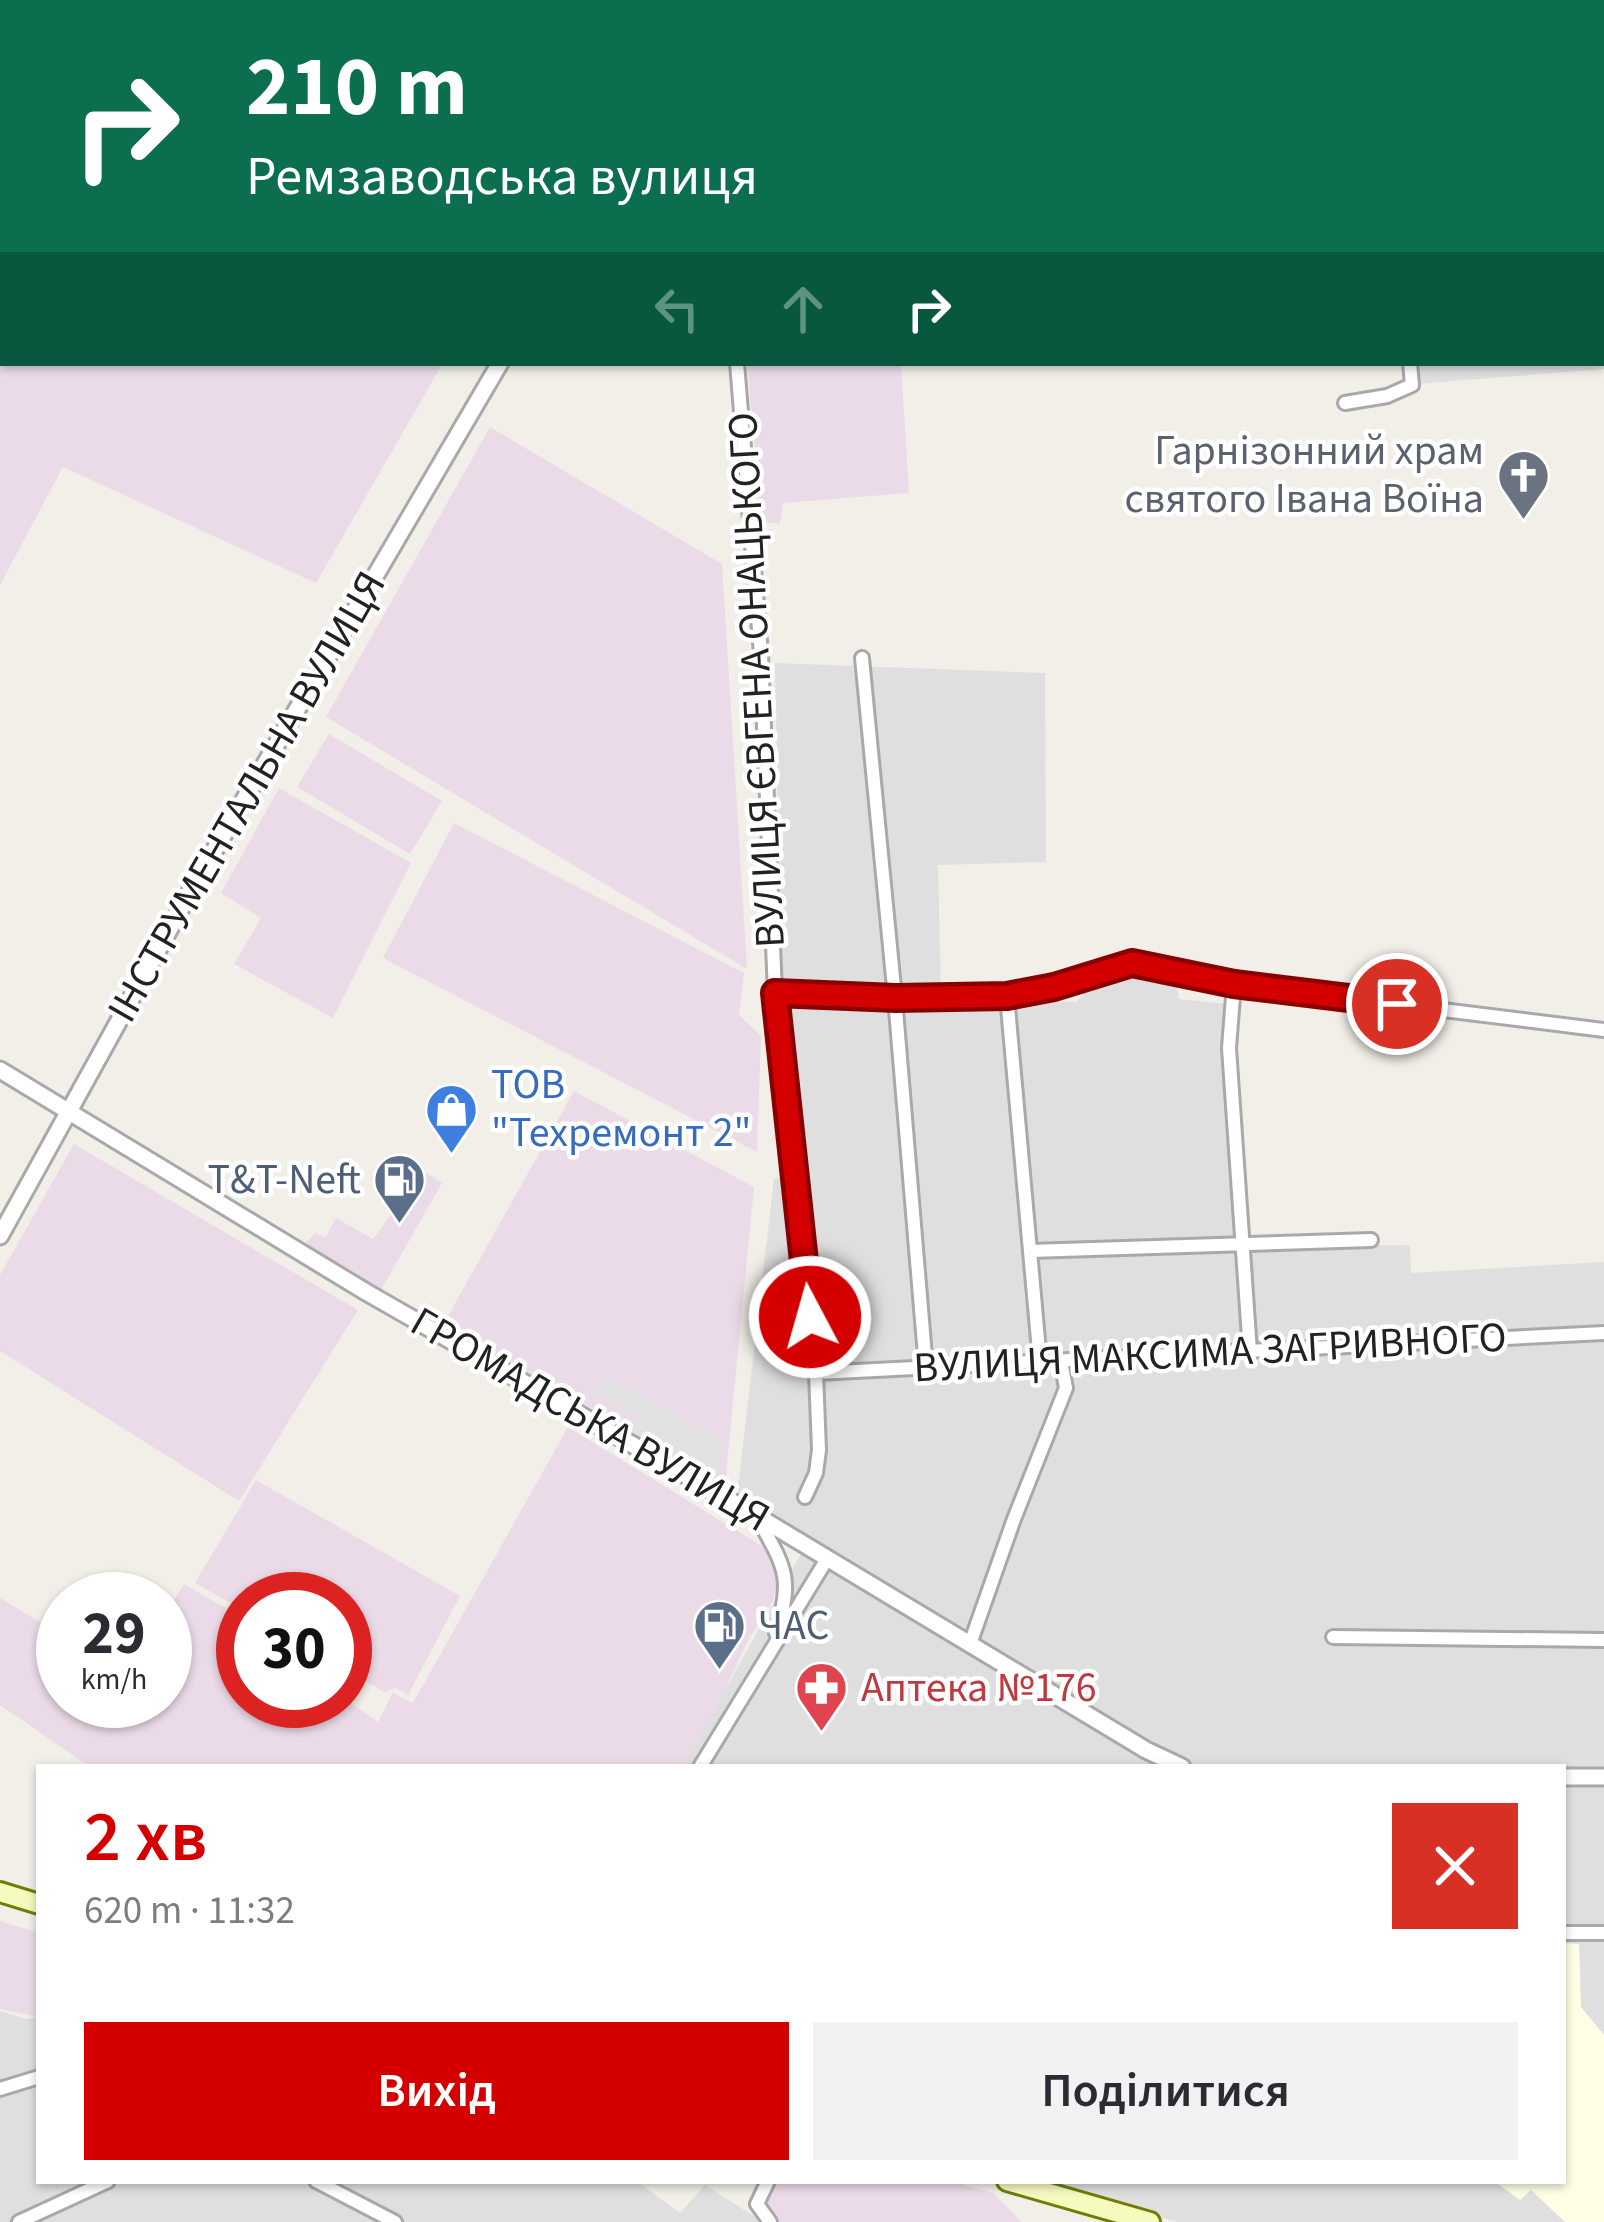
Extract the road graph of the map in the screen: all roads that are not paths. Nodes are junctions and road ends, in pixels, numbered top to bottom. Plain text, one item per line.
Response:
1 (498, 366) edge
2 (737, 366) edge
3 (1409, 366) edge
4 (1345, 403) dead end
5 (862, 658) dead end
6 (1234, 984) junction
7 (775, 993) junction
8 (1007, 996) junction
9 (896, 998) junction
10 (1604, 1030) edge
11 (0, 1070) edge
12 (69, 1110) junction
13 (0, 1236) edge
14 (1371, 1240) dead end
15 (1244, 1244) junction
16 (1030, 1251) junction
17 (1604, 1333) edge
18 (1250, 1352) junction
19 (1061, 1361) junction
20 (1040, 1362) junction
21 (926, 1368) junction
22 (816, 1373) junction
23 (805, 1497) dead end
24 (757, 1516) junction
25 (827, 1559) junction
26 (1333, 1637) dead end
27 (1604, 1640) edge
28 (970, 1644) junction
29 (770, 1651) junction
30 (702, 1764) edge
31 (1176, 1764) edge
32 (1566, 1777) edge
33 (1604, 1777) edge
34 (0, 1892) edge
35 (36, 1903) edge
36 (1566, 1933) edge
37 (1604, 1933) edge
38 (36, 2078) edge
39 (0, 2089) edge
40 (101, 2184) edge
41 (322, 2184) edge
42 (767, 2184) edge
43 (1017, 2184) edge
44 (19, 2222) edge
45 (395, 2222) edge
46 (770, 2222) edge
47 (1150, 2222) edge

1 - 12 street, ІНСТРУМЕНТАЛЬНА ВУЛИЦЯ
2 - 7 street, ВУЛИЦЯ ЄВГЕНА ОНАЦЬКОГО
3 - 4 street
5 - 9 street
6 - 8 street
6 - 10 street
6 - 15 street
7 - 9 street
7 - 22 street, ВУЛИЦЯ ЄВГЕНА ОНАЦЬКОГО
8 - 9 street
8 - 16 street
9 - 21 street
11 - 12 street, ГРОМАДСЬКА ВУЛИЦЯ
12 - 13 street, ІНСТРУМЕНТАЛЬНА ВУЛИЦЯ
12 - 24 street, ГРОМАДСЬКА ВУЛИЦЯ
14 - 15 street
15 - 16 street
15 - 18 street
16 - 20 street
17 - 18 street, ВУЛИЦЯ МАКСИМА ЗАГРИВНОГО
18 - 19 street, ВУЛИЦЯ МАКСИМА ЗАГРИВНОГО
19 - 20 street, ВУЛИЦЯ МАКСИМА ЗАГРИВНОГО
19 - 28 street
20 - 21 street, ВУЛИЦЯ МАКСИМА ЗАГРИВНОГО
21 - 22 street, ВУЛИЦЯ МАКСИМА ЗАГРИВНОГО
22 - 23 street, ВУЛИЦЯ ЄВГЕНА ОНАЦЬКОГО
24 - 25 street, ГРОМАДСЬКА ВУЛИЦЯ
24 - 29 street
25 - 28 street, ГРОМАДСЬКА ВУЛИЦЯ
25 - 29 street
26 - 27 street
28 - 31 street, ГРОМАДСЬКА ВУЛИЦЯ
29 - 30 street
32 - 33 street
34 - 35 main road
36 - 37 street
38 - 39 street
40 - 44 street
41 - 45 street
42 - 46 street
43 - 47 main road

